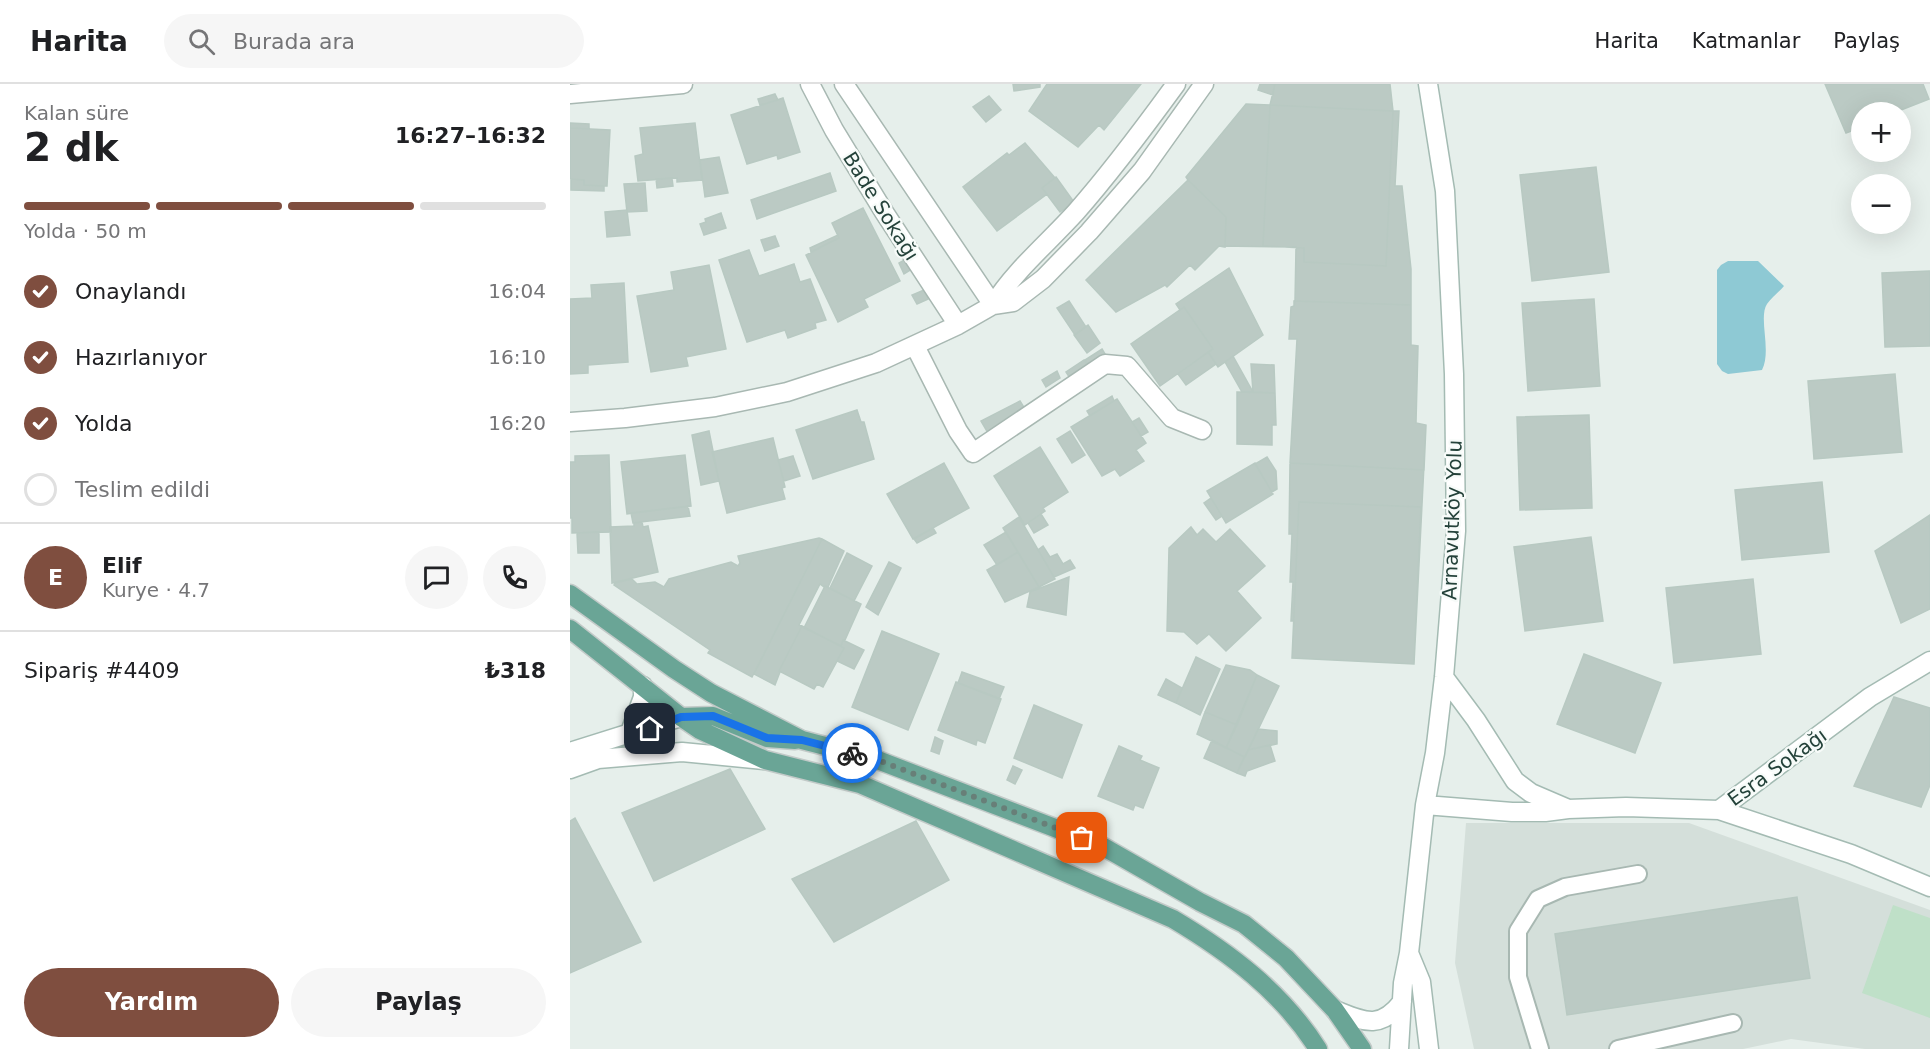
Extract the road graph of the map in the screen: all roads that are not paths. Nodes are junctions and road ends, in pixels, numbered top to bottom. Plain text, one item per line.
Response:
1 (683, 84) edge
2 (810, 84) edge
3 (844, 84) edge
4 (1176, 84) edge
5 (1204, 84) edge
6 (1428, 85) edge
7 (570, 94) edge
8 (993, 305) junction
9 (958, 325) junction
10 (915, 346) junction
11 (570, 422) edge
12 (1202, 430) dead end
13 (570, 594) edge
14 (570, 629) edge
15 (1930, 661) edge
16 (1444, 677) junction
17 (643, 686) junction
18 (681, 717) junction
19 (629, 735) junction
20 (802, 740) junction
21 (570, 752) edge
22 (765, 760) junction
23 (570, 769) edge
24 (1425, 805) junction
25 (1568, 809) junction
26 (1719, 810) junction
27 (1638, 874) dead end
28 (1926, 884) edge
29 (1409, 953) junction
30 (1402, 1002) junction
31 (1335, 1010) junction
32 (1733, 1023) dead end
33 (1318, 1049) edge
34 (1362, 1049) edge
35 (1399, 1049) edge
36 (1430, 1049) edge
37 (1540, 1049) edge
38 (1618, 1049) edge

1 - 7 main road
2 - 9 main road, Bade Sokağı
3 - 8 main road, Bade Sokağı
4 - 8 main road
5 - 8 main road
6 - 16 main road, Arnavutköy Yolu
8 - 9 main road
9 - 10 main road
10 - 11 main road
10 - 12 main road
13 - 20 main road
14 - 17 main road
15 - 26 main road, Esra Sokağı
16 - 24 main road, Arnavutköy Yolu
16 - 25 main road
17 - 18 main road
17 - 19 main road
18 - 19 main road
18 - 20 main road
18 - 22 main road
19 - 21 main road
20 - 31 main road
22 - 23 main road
22 - 33 main road
24 - 25 main road, Esra Sokağı
24 - 29 main road, Arnavutköy Yolu
25 - 26 main road, Esra Sokağı
26 - 28 main road
27 - 37 lane
29 - 30 main road, Arnavutköy Yolu
29 - 36 main road
30 - 31 main road
30 - 35 main road, Arnavutköy Yolu
31 - 34 main road
32 - 38 lane

